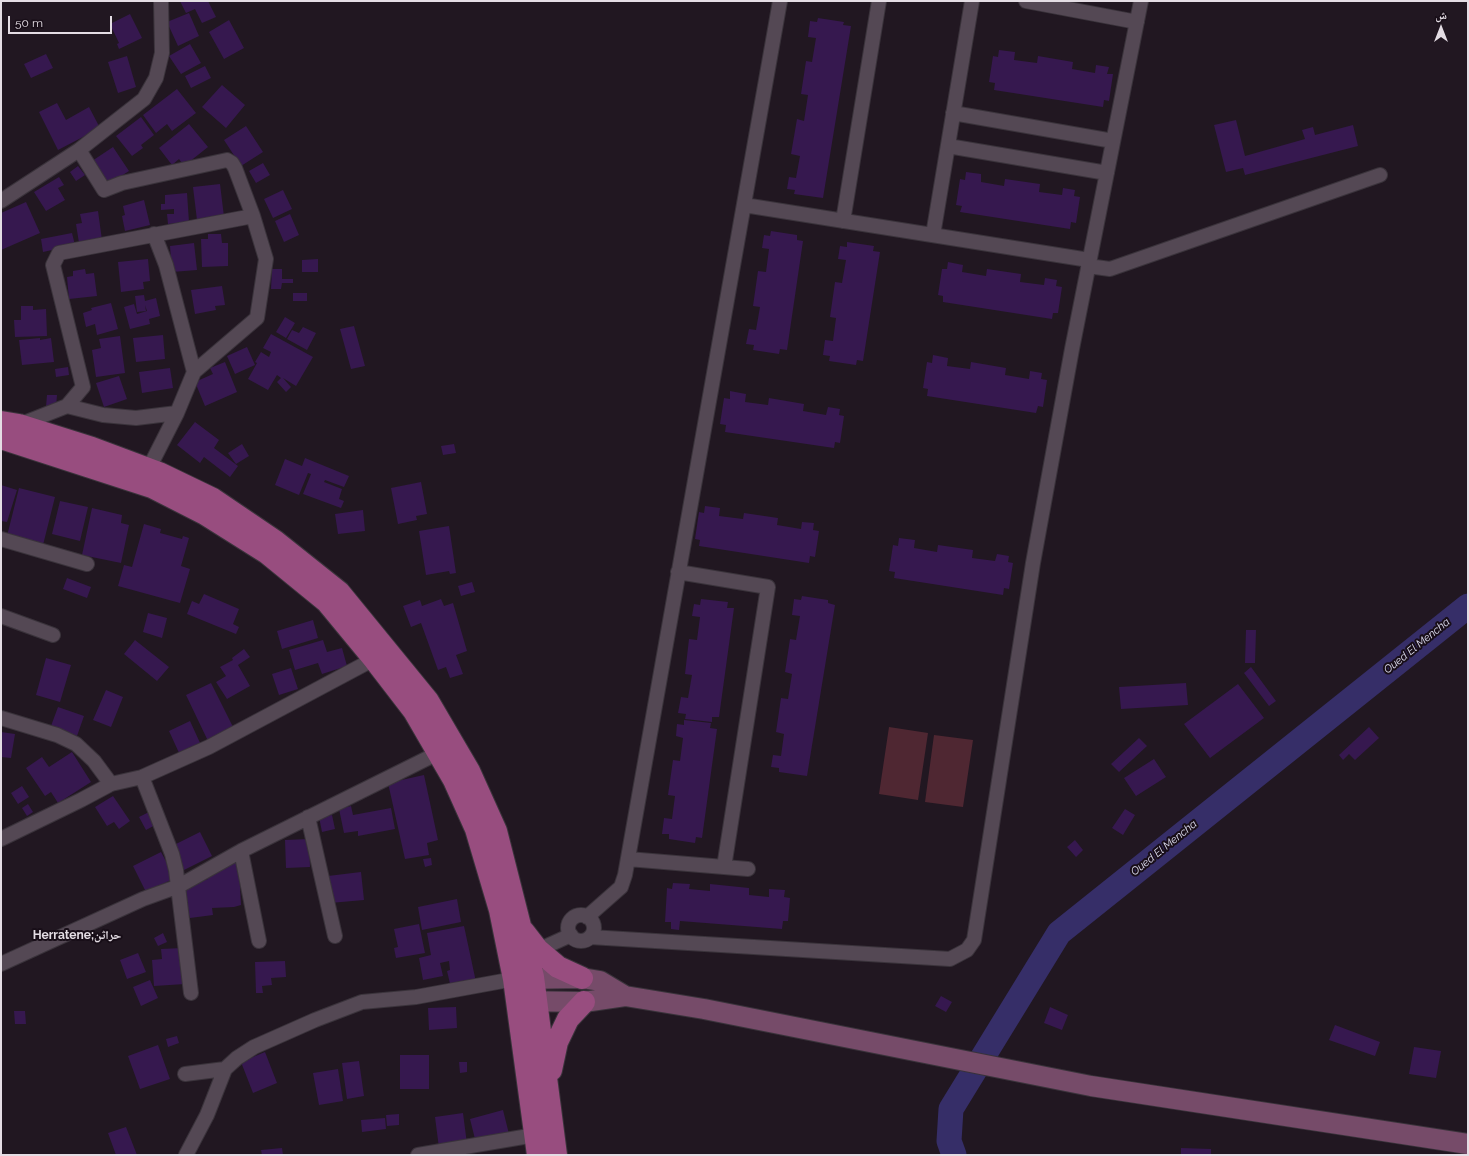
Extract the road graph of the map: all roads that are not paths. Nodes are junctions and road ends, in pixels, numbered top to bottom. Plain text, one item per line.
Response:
1 (161, 1) edge
2 (780, 1) edge
3 (879, 1) edge
4 (972, 1) edge
5 (1026, 1) edge
6 (1141, 1) edge
7 (1137, 22) junction
8 (954, 113) junction
9 (1113, 141) junction
10 (948, 146) junction
11 (79, 150) junction
12 (1106, 173) junction
13 (1380, 175) dead end
14 (1, 201) edge
15 (744, 205) junction
16 (253, 216) junction
17 (843, 220) junction
18 (154, 234) junction
19 (933, 235) junction
20 (1089, 263) junction
21 (194, 372) junction
22 (67, 406) junction
23 (177, 414) junction
24 (10, 423) edge
25 (1, 438) edge
26 (148, 470) junction
27 (1, 539) edge
28 (87, 564) dead end
29 (678, 572) junction
30 (1, 616) edge
31 (53, 635) dead end
32 (374, 659) junction
33 (1, 718) edge
34 (438, 753) junction
35 (142, 777) junction
36 (111, 784) junction
37 (308, 818) junction
38 (1, 838) edge
39 (241, 851) junction
40 (628, 859) junction
41 (724, 867) junction
42 (748, 869) dead end
43 (179, 886) junction
44 (587, 917) junction
45 (522, 930) junction
46 (335, 936) dead end
47 (570, 936) junction
48 (590, 937) junction
49 (259, 941) dead end
50 (538, 950) junction
51 (1, 964) edge
52 (523, 978) junction
53 (582, 978) junction
54 (192, 993) dead end
55 (625, 996) junction
56 (526, 1001) junction
57 (584, 1002) junction
58 (225, 1069) junction
59 (185, 1074) dead end
60 (547, 1087) junction
61 (1468, 1144) edge
62 (537, 1145) edge
63 (186, 1155) edge
64 (418, 1155) edge
65 (556, 1155) edge

1 - 11 street
2 - 15 street
3 - 17 street
4 - 8 street
5 - 7 street
6 - 7 street
7 - 9 street
8 - 9 street
8 - 10 street
9 - 12 street
10 - 12 street
10 - 19 street
11 - 14 street
11 - 16 street
12 - 20 street
13 - 20 street
15 - 17 street
15 - 29 street
16 - 18 street
16 - 21 street
17 - 19 street
18 - 21 street
18 - 22 street
19 - 20 street
20 - 48 street
21 - 23 street
22 - 23 street
22 - 24 street
23 - 26 street
24 - 26 main road
25 - 32 main road
26 - 45 main road
27 - 28 street
29 - 40 street
29 - 41 street
30 - 31 street
32 - 34 main road
32 - 35 street
33 - 36 street
34 - 37 street
34 - 52 main road
35 - 36 street
35 - 43 street
36 - 38 street
37 - 39 street
37 - 46 street
39 - 43 street
39 - 49 street
40 - 41 street
40 - 44 street
41 - 42 street
43 - 51 street
43 - 54 street
44 - 47 street
44 - 48 street
45 - 50 main road
45 - 52 main road
47 - 48 street
47 - 50 street
50 - 53 main road
52 - 53 main road
52 - 56 main road
52 - 58 street
53 - 55 main road
55 - 57 main road
55 - 61 main road
56 - 57 main road
56 - 60 main road
56 - 62 main road
57 - 60 main road
58 - 59 street
58 - 63 street
60 - 65 main road
62 - 64 street

